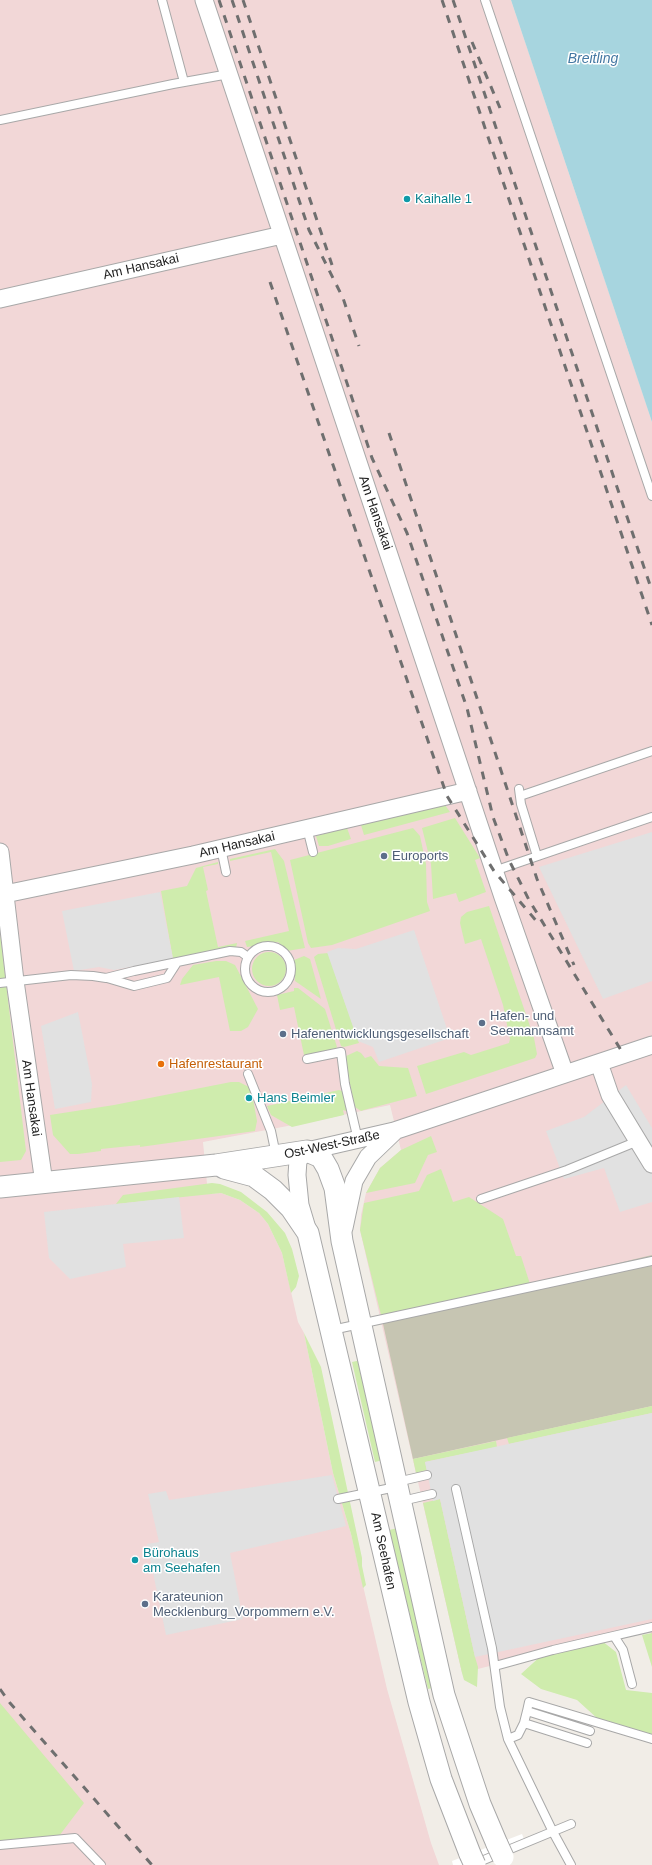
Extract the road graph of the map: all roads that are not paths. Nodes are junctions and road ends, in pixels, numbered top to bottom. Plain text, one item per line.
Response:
1 (162, 0) edge
2 (204, 0) edge
3 (485, 0) edge
4 (229, 74) junction
5 (184, 82) junction
6 (0, 120) edge
7 (282, 235) junction
8 (0, 299) edge
9 (652, 496) edge
10 (652, 751) edge
11 (468, 791) junction
12 (652, 817) edge
13 (307, 828) junction
14 (221, 848) junction
15 (0, 852) edge
16 (313, 852) dead end
17 (537, 856) junction
18 (494, 871) junction
19 (226, 872) dead end
20 (5, 894) junction
21 (248, 957) junction
22 (176, 964) junction
23 (106, 978) junction
24 (7, 982) edge
25 (652, 1045) edge
26 (307, 1059) dead end
27 (599, 1063) junction
28 (248, 1074) dead end
29 (565, 1074) junction
30 (394, 1131) junction
31 (358, 1140) junction
32 (638, 1141) junction
33 (307, 1151) junction
34 (276, 1156) junction
35 (652, 1164) edge
36 (216, 1165) junction
37 (44, 1183) junction
38 (0, 1187) edge
39 (481, 1199) dead end
40 (308, 1233) junction
41 (342, 1241) junction
42 (652, 1261) edge
43 (360, 1324) junction
44 (332, 1330) junction
45 (428, 1475) dead end
46 (456, 1489) dead end
47 (398, 1490) junction
48 (370, 1493) junction
49 (432, 1494) dead end
50 (338, 1499) dead end
51 (652, 1627) edge
52 (614, 1636) junction
53 (495, 1666) junction
54 (632, 1684) dead end
55 (527, 1711) junction
56 (524, 1723) junction
57 (590, 1731) dead end
58 (508, 1739) junction
59 (652, 1740) edge
60 (587, 1743) dead end
61 (571, 1824) dead end
62 (553, 1832) junction
63 (0, 1845) edge
64 (502, 1855) edge
65 (472, 1861) edge
66 (101, 1865) edge
67 (571, 1865) edge

1 - 5 lane
2 - 4 street, Am Hansakai
3 - 9 lane
4 - 5 lane
4 - 7 street, Am Hansakai
5 - 6 lane
7 - 8 street, Am Hansakai
7 - 11 street, Am Hansakai
10 - 17 lane
11 - 13 street, Am Hansakai
11 - 18 street, Am Hansakai
12 - 17 lane
13 - 14 street, Am Hansakai
13 - 16 lane
14 - 19 lane
14 - 20 street, Am Hansakai
15 - 20 street, Am Hansakai
17 - 18 lane
18 - 29 street, Am Hansakai
20 - 24 street, Am Hansakai
21 - 21 lane
21 - 22 lane
22 - 23 lane
22 - 23 lane
23 - 24 lane
24 - 37 street, Am Hansakai
25 - 27 street, Ost-West-Straße
26 - 31 lane
27 - 29 street, Ost-West-Straße
27 - 32 street
28 - 34 lane
29 - 30 street, Ost-West-Straße
30 - 31 street, Ost-West-Straße
30 - 41 street
31 - 33 street, Ost-West-Straße
32 - 35 street
32 - 39 lane
33 - 34 street, Ost-West-Straße
33 - 40 street, Am Seehafen
33 - 41 street
34 - 36 street, Ost-West-Straße
36 - 37 street, Ost-West-Straße
36 - 40 street, Am Seehafen
37 - 38 street, Ost-West-Straße
40 - 44 street, Am Seehafen
41 - 43 street
42 - 43 lane
43 - 44 lane
43 - 47 street
44 - 48 street, Am Seehafen
45 - 47 lane
46 - 53 lane
47 - 48 lane
47 - 49 lane
47 - 64 street
48 - 50 lane
48 - 65 street, Am Seehafen
51 - 52 lane
52 - 53 lane
52 - 54 lane
53 - 58 lane
55 - 56 lane
55 - 57 lane
55 - 59 lane
56 - 58 lane
56 - 60 lane
58 - 62 lane
61 - 62 lane
62 - 65 lane
62 - 67 lane
63 - 66 lane

